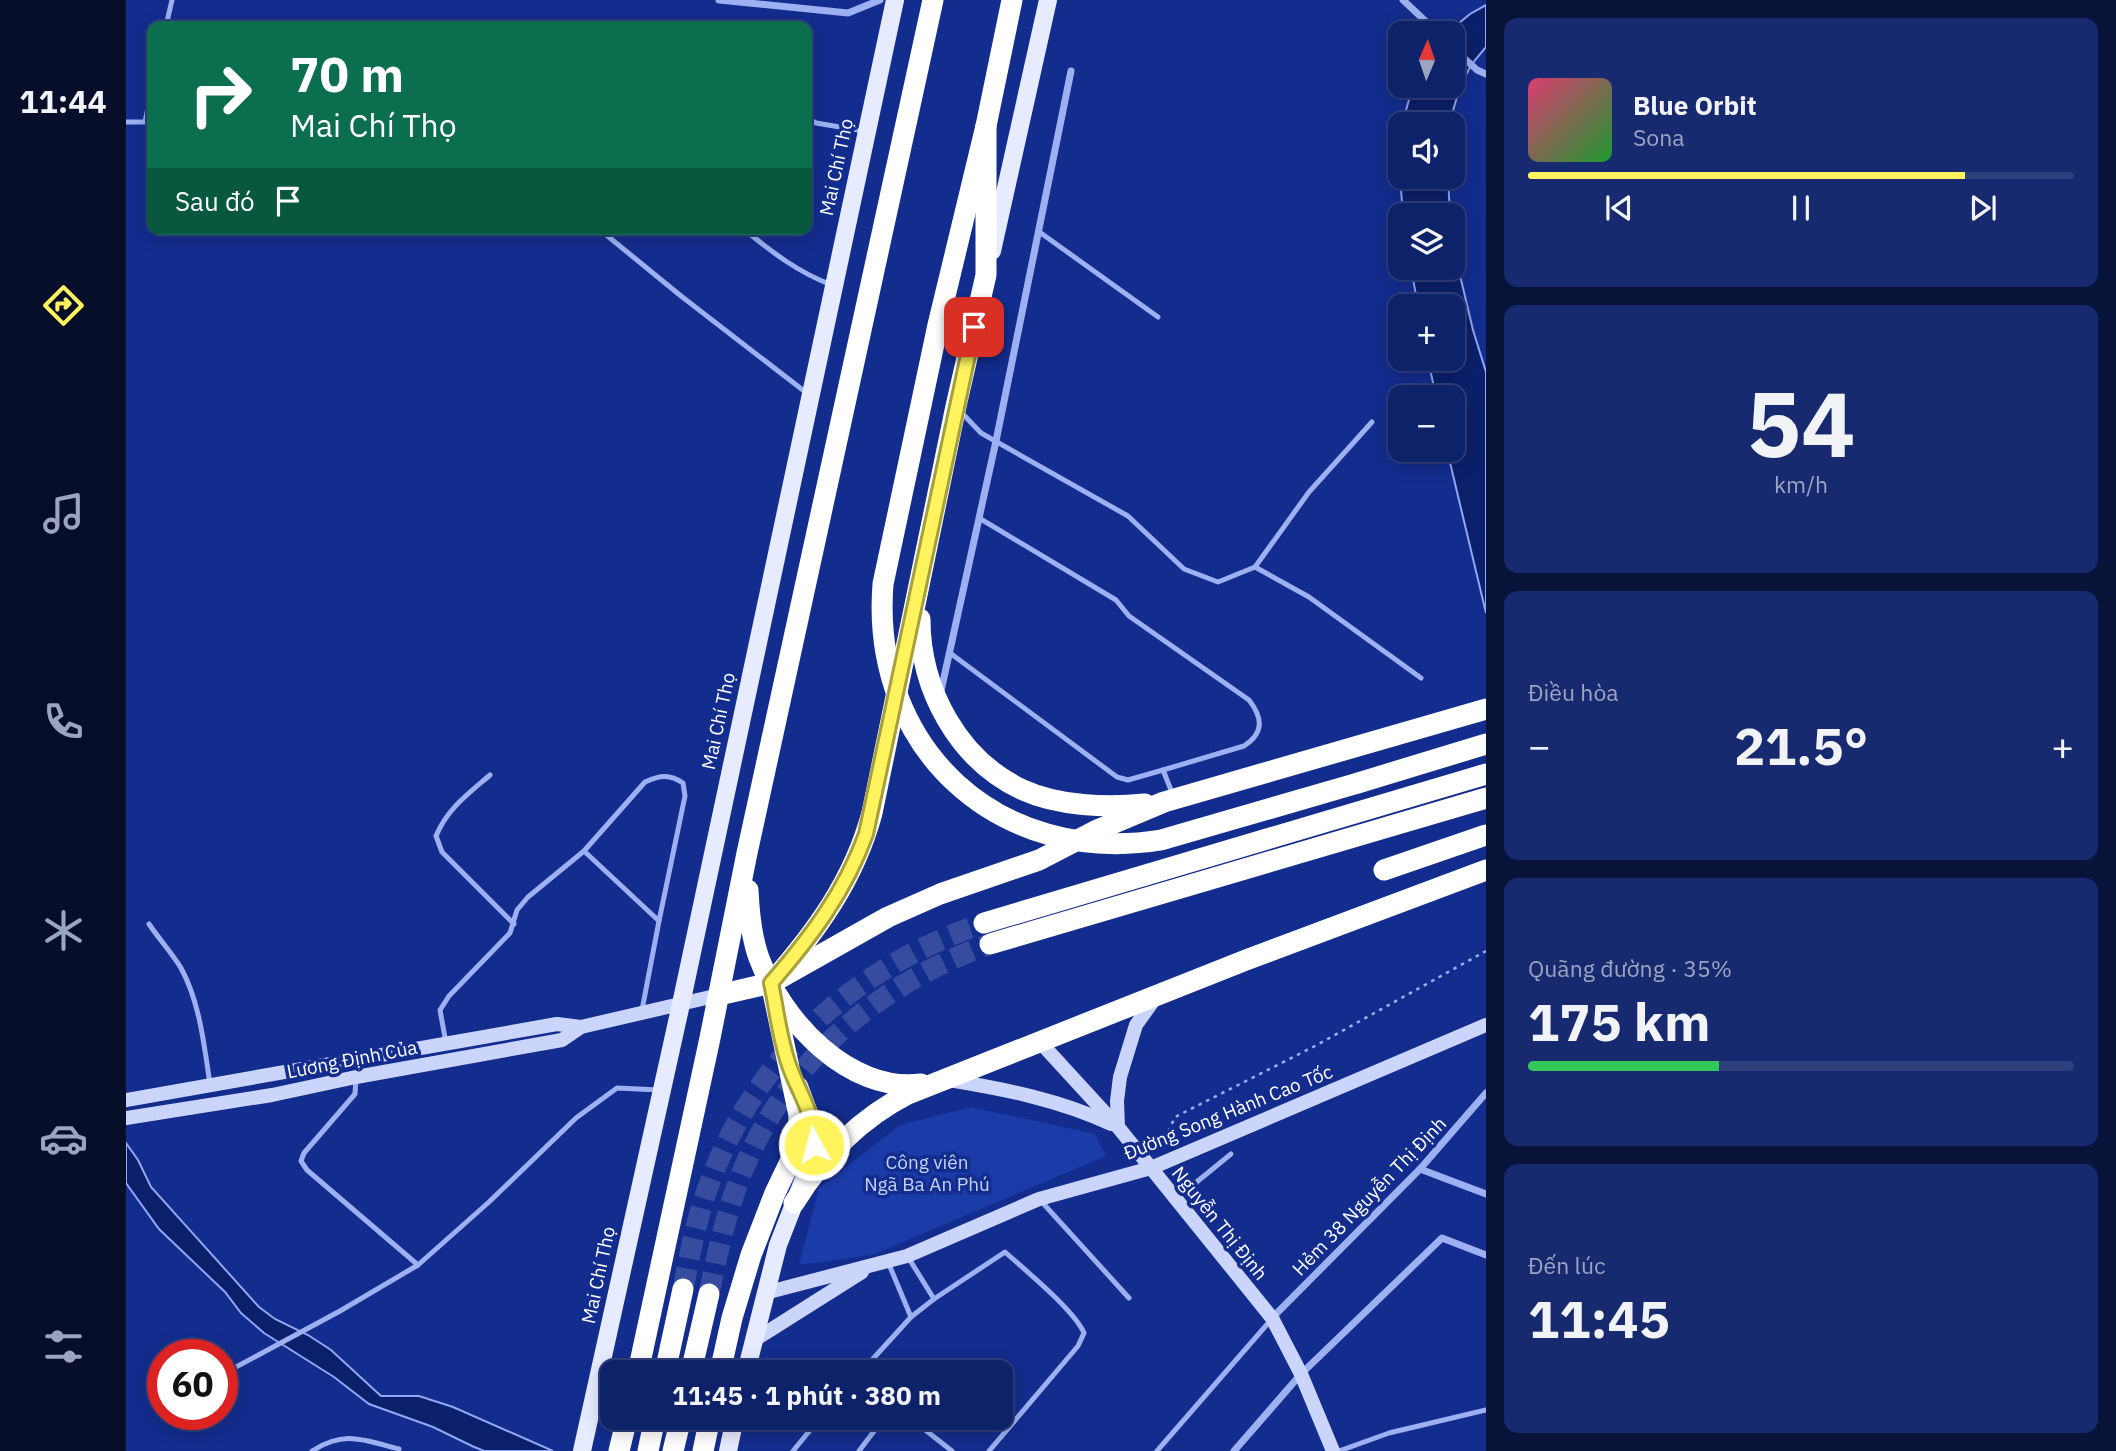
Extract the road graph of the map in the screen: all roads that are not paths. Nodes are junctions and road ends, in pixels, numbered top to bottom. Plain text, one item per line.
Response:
1 (172, 0) edge
2 (719, 0) edge
3 (880, 0) edge
4 (895, 0) edge
5 (933, 0) edge
6 (1012, 0) edge
7 (1048, 0) edge
8 (1403, 0) edge
9 (167, 21) edge
10 (1425, 21) edge
11 (1465, 59) edge
12 (1071, 71) dead end
13 (1486, 74) edge
14 (147, 112) edge
15 (812, 120) edge
16 (126, 122) edge
17 (986, 126) junction
18 (867, 132) junction
19 (1038, 231) junction
20 (607, 235) edge
21 (751, 235) edge
22 (986, 275) junction
23 (834, 286) junction
24 (1158, 317) dead end
25 (811, 396) junction
26 (956, 406) junction
27 (1372, 422) dead end
28 (996, 441) junction
29 (979, 518) junction
30 (1255, 567) junction
31 (921, 575) junction
32 (950, 653) junction
33 (1421, 678) dead end
34 (939, 702) junction
35 (1486, 709) edge
36 (1486, 744) edge
37 (1163, 770) junction
38 (1486, 774) edge
39 (490, 775) dead end
40 (1486, 798) edge
41 (1170, 801) junction
42 (1486, 835) edge
43 (584, 852) junction
44 (747, 853) junction
45 (1384, 870) dead end
46 (1486, 870) edge
47 (659, 921) junction
48 (984, 923) tunnel mouth
49 (149, 924) dead end
50 (514, 924) junction
51 (990, 944) tunnel mouth
52 (771, 983) junction
53 (719, 995) junction
54 (1156, 997) junction
55 (681, 1004) junction
56 (641, 1013) junction
57 (581, 1027) junction
58 (1480, 1028) edge
59 (1040, 1042) junction
60 (446, 1043) junction
61 (789, 1068) junction
62 (356, 1077) junction
63 (944, 1079) junction
64 (211, 1084) junction
65 (662, 1091) junction
66 (1486, 1093) edge
67 (131, 1098) edge
68 (126, 1118) edge
69 (1118, 1127) junction
70 (1231, 1154) dead end
71 (1151, 1168) junction
72 (1420, 1169) junction
73 (1486, 1194) edge
74 (1039, 1199) junction
75 (1176, 1199) junction
76 (794, 1203) junction
77 (1486, 1255) edge
78 (906, 1256) junction
79 (881, 1262) junction
80 (418, 1265) junction
81 (683, 1289) tunnel mouth
82 (765, 1293) junction
83 (709, 1294) tunnel mouth
84 (1129, 1298) dead end
85 (934, 1299) junction
86 (911, 1317) junction
87 (1272, 1318) junction
88 (753, 1341) junction
89 (641, 1360) edge
90 (668, 1360) edge
91 (694, 1360) edge
92 (723, 1360) edge
93 (749, 1360) edge
94 (872, 1360) edge
95 (238, 1366) edge
96 (1301, 1374) junction
97 (1486, 1410) edge
98 (624, 1430) edge
99 (652, 1430) edge
100 (678, 1430) edge
101 (707, 1430) edge
102 (732, 1430) edge
103 (808, 1430) edge
104 (875, 1430) edge
105 (926, 1430) edge
106 (400, 1450) edge
107 (312, 1451) edge
108 (582, 1451) edge
109 (619, 1451) edge
110 (648, 1451) edge
111 (673, 1451) edge
112 (703, 1451) edge
113 (728, 1451) edge
114 (793, 1451) edge
115 (859, 1451) edge
116 (952, 1451) edge
117 (989, 1451) edge
118 (1157, 1451) edge
119 (1234, 1451) edge
120 (1333, 1451) edge
121 (1339, 1451) edge

1 - 9 lane
2 - 3 street
4 - 18 main road, Mai Chí Thọ
5 - 44 highway
6 - 17 highway
7 - 22 main road
8 - 10 street
11 - 13 street
12 - 19 street
14 - 16 lane
15 - 18 lane
17 - 22 highway
17 - 36 highway, bridge
18 - 23 main road, Mai Chí Thọ
19 - 24 lane
19 - 28 street
20 - 25 lane
21 - 23 lane
22 - 26 highway
23 - 25 main road, Mai Chí Thọ
25 - 55 main road, Mai Chí Thọ
26 - 28 lane
26 - 31 highway
27 - 30 lane
28 - 29 street
28 - 30 lane
29 - 32 street
29 - 37 lane
30 - 33 lane
31 - 34 highway
31 - 52 highway
32 - 34 street
32 - 37 lane
34 - 41 highway
35 - 41 highway
37 - 41 lane
38 - 48 highway
39 - 50 lane
40 - 51 highway
41 - 52 highway
42 - 45 highway
43 - 47 lane
43 - 47 lane
43 - 50 lane
44 - 52 highway
44 - 53 highway
46 - 54 highway
47 - 56 lane
49 - 64 lane
50 - 60 lane
52 - 53 highway
52 - 61 highway
52 - 63 highway
53 - 55 main road, Lương Định Của
53 - 89 highway
54 - 59 highway
54 - 69 main road
55 - 56 main road, Lương Định Của
55 - 65 main road, Mai Chí Thọ
56 - 57 main road, Lương Định Của
57 - 60 main road, Lương Định Của
57 - 62 main road, Lương Định Của
58 - 71 main road, Đường Song Hành Cao Tốc
59 - 63 highway
59 - 69 main road, Nguyễn Thị Định
60 - 64 main road, Lương Định Của
61 - 76 main road
61 - 92 highway
62 - 68 main road, Lương Định Của
62 - 80 lane
63 - 69 main road
63 - 76 highway
64 - 67 main road, Lương Định Của
65 - 80 lane
65 - 108 main road, Mai Chí Thọ
66 - 72 street, Hẻm 38 Nguyễn Thị Định
69 - 71 main road, Nguyễn Thị Định
70 - 75 lane
71 - 74 main road, Đường Song Hành Cao Tốc
71 - 75 main road, Nguyễn Thị Định
72 - 73 street
72 - 87 street, Hẻm 38 Nguyễn Thị Định
74 - 78 main road, Đường Song Hành Cao Tốc
74 - 84 lane
75 - 87 main road, Nguyễn Thị Định
76 - 82 main road
77 - 96 street
78 - 79 main road, Đường Song Hành Cao Tốc
78 - 85 lane
79 - 82 main road, Đường Song Hành Cao Tốc
79 - 86 lane
79 - 88 main road, Đường Song Hành Cao Tốc
80 - 95 lane
81 - 90 highway
82 - 88 main road
83 - 91 highway
85 - 86 lane
85 - 117 lane
86 - 94 lane
87 - 96 main road, Nguyễn Thị Định
87 - 118 lane
88 - 93 main road
96 - 119 street
96 - 120 main road, Nguyễn Thị Định
97 - 121 lane
98 - 109 highway
99 - 110 highway
100 - 111 highway
101 - 112 highway
102 - 113 main road
103 - 114 lane
104 - 115 lane
105 - 116 lane
106 - 107 lane

